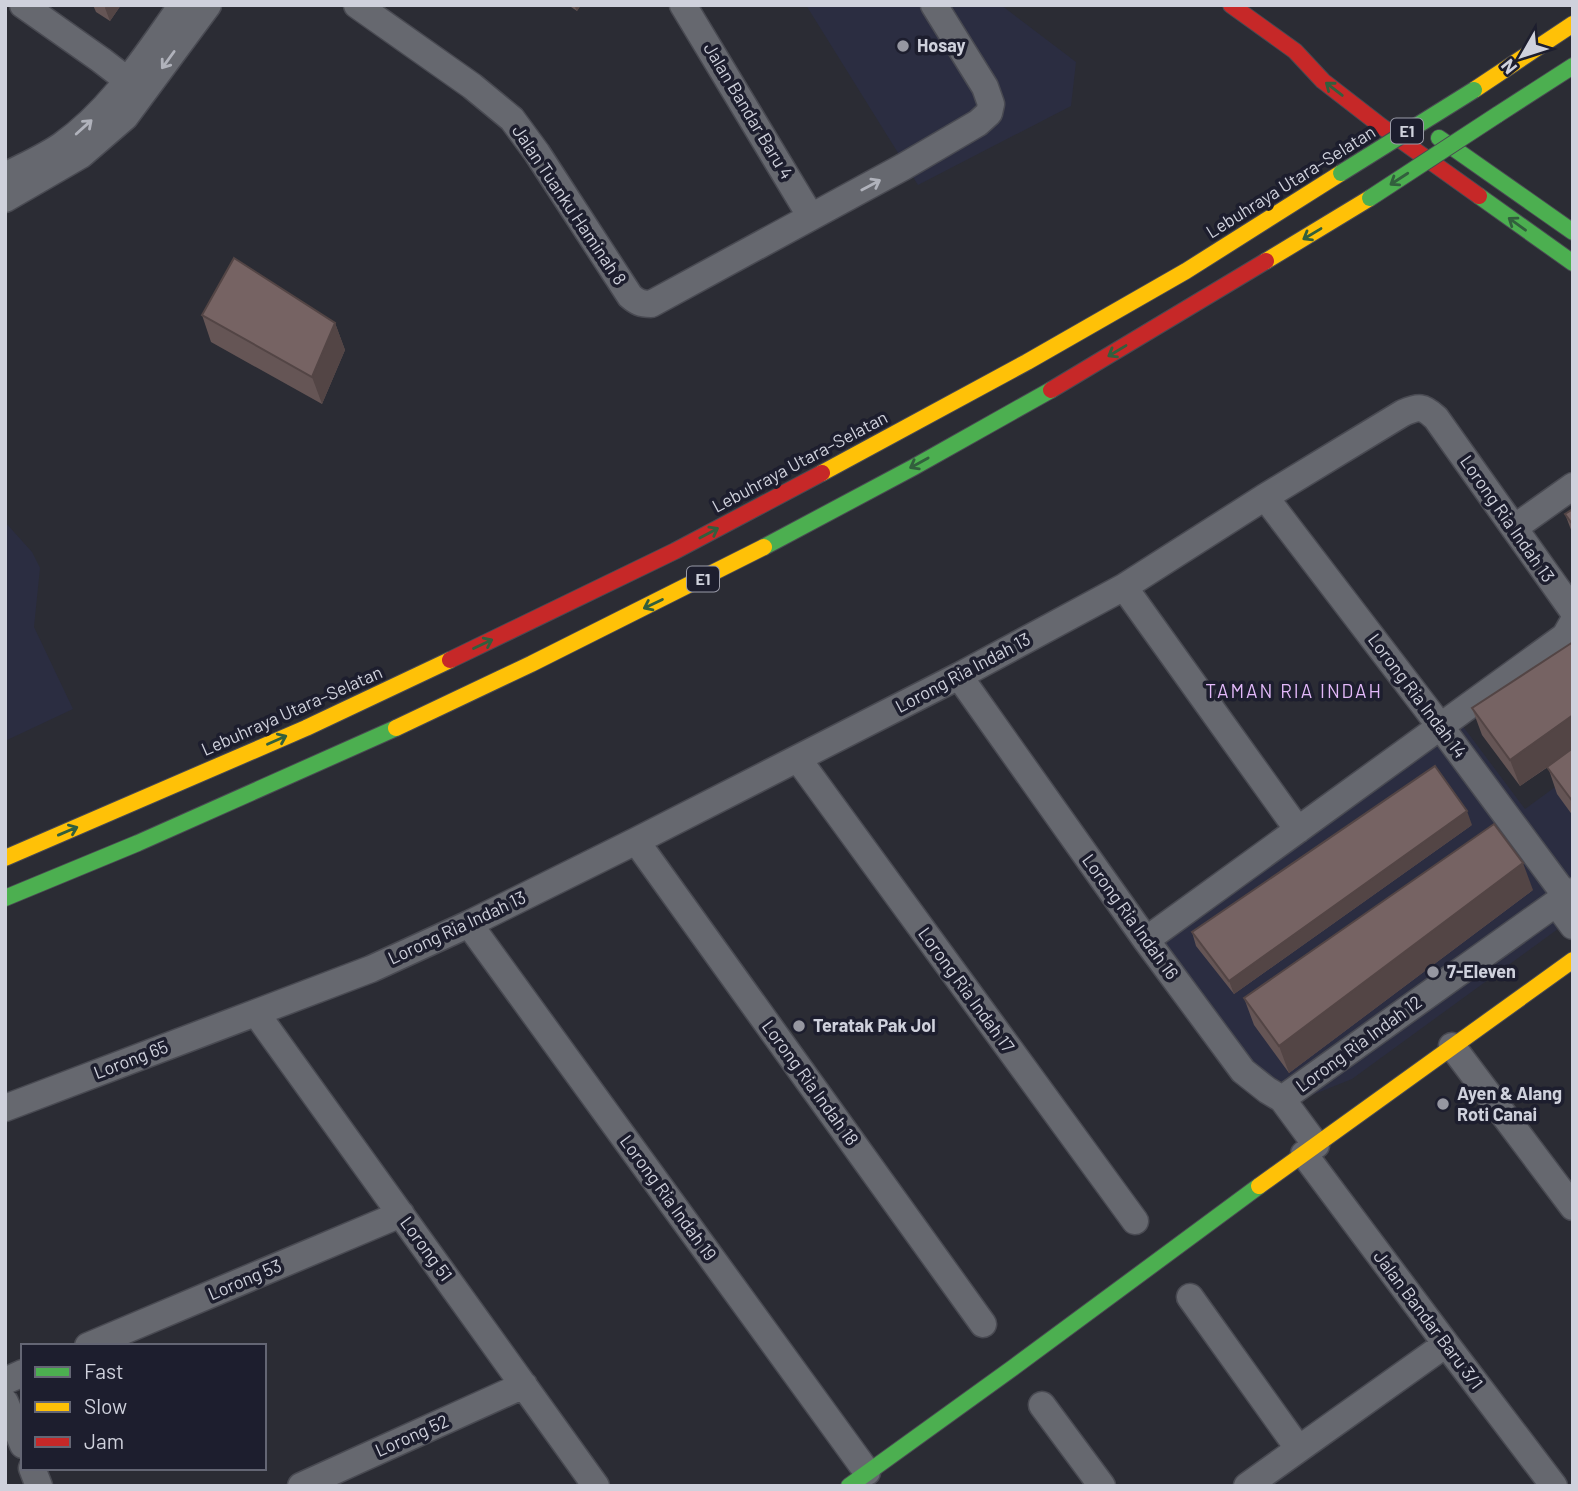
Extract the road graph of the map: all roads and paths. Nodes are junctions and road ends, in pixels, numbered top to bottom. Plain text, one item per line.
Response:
1 (23, 5) edge
2 (182, 5) edge
3 (208, 5) edge
4 (357, 5) edge
5 (683, 5) edge
6 (934, 5) edge
7 (1231, 5) edge
8 (1573, 24) edge
9 (1295, 51) junction
10 (1573, 66) edge
11 (1331, 67) dead end
12 (136, 87) junction
13 (1407, 117) dead end
14 (5, 176) edge
15 (5, 199) edge
16 (811, 217) junction
17 (1573, 232) edge
18 (1573, 263) edge
19 (1573, 486) edge
20 (1265, 497) junction
21 (1514, 528) junction
22 (1124, 587) junction
23 (1573, 611) edge
24 (1573, 622) edge
25 (959, 676) junction
26 (1440, 726) junction
27 (798, 759) junction
28 (1298, 830) junction
29 (636, 841) junction
30 (5, 858) edge
31 (1565, 897) edge
32 (5, 898) edge
33 (470, 924) junction
34 (1573, 926) edge
35 (1146, 940) junction
36 (1573, 960) edge
37 (257, 1013) junction
38 (1452, 1046) junction
39 (1282, 1099) junction
40 (5, 1108) edge
41 (1310, 1149) junction
42 (1573, 1207) edge
43 (401, 1214) junction
44 (1135, 1221) dead end
45 (1190, 1297) dead end
46 (983, 1324) dead end
47 (93, 1344) edge
48 (1446, 1344) junction
49 (21, 1374) edge
50 (5, 1381) edge
51 (524, 1385) junction
52 (5, 1402) edge
53 (1042, 1405) dead end
54 (21, 1440) edge
55 (1298, 1448) junction
56 (858, 1479) edge
57 (301, 1486) edge
58 (596, 1486) edge
59 (1102, 1486) edge
60 (1247, 1486) edge
61 (1553, 1486) edge

1 - 12 street
2 - 12 street
3 -> 12 street
4 - 16 street, Jalan Tuanku Haminah 8
5 - 16 street, Jalan Bandar Baru 4
16 -> 6 street
7 - 9 main road
30 -> 8 main road, Lebuhraya Utara–Selatan / E1, bridge
9 - 11 main road
18 -> 9 main road
10 -> 32 main road, E1, bridge
14 -> 12 street
12 - 15 street
13 - 17 main road
19 - 21 street
20 - 21 street, Lorong Ria Indah 13
20 - 22 street, Lorong Ria Indah 13
20 - 26 street, Lorong Ria Indah 14
21 - 23 street, Lorong Ria Indah 13
22 - 25 street, Lorong Ria Indah 13
22 - 28 street
24 - 26 street
25 - 27 street, Lorong Ria Indah 13
25 - 35 street, Lorong Ria Indah 16
26 - 28 street
26 - 31 street, Lorong Ria Indah 14
27 - 29 street, Lorong Ria Indah 13
27 - 44 street, Lorong Ria Indah 17
28 - 35 street
29 - 33 street, Lorong Ria Indah 13
29 - 46 street, Lorong Ria Indah 18
31 - 34 street, Lorong Ria Indah 14
31 - 39 street, Lorong Ria Indah 12
33 - 37 street, Lorong Ria Indah 13
33 - 56 street, Lorong Ria Indah 19
35 - 39 street, Lorong Ria Indah 16
36 - 38 main road
37 - 40 street, Lorong 65
37 - 43 street, Lorong 51
38 - 41 main road
38 - 42 street
39 - 41 street, Lorong Ria Indah 16
41 - 48 street, Jalan Bandar Baru 3/1
41 - 56 main road
43 - 47 street, Lorong 53
43 - 51 street, Lorong 51
45 - 55 street
48 - 55 street
48 - 61 street, Jalan Bandar Baru 3/1
49 - 50 street
51 - 57 street, Lorong 52
51 - 58 street, Lorong 51
52 - 54 street
53 - 59 street
55 - 60 street

